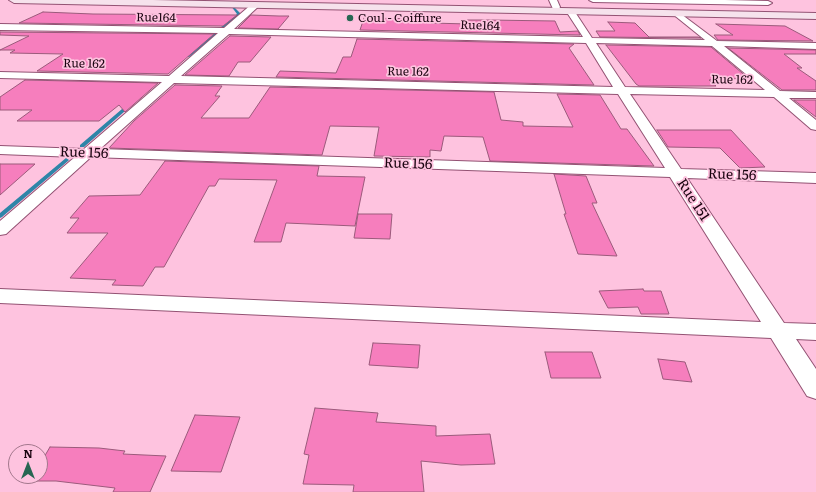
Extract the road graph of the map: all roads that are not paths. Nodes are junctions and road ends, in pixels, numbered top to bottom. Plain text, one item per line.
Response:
1 (14, 0) edge
2 (208, 0) edge
3 (229, 0) edge
4 (593, 0) edge
5 (765, 2) edge
6 (256, 5) junction
7 (560, 6) edge
8 (781, 11) junction
9 (677, 13) junction
10 (815, 15) edge
11 (0, 27) edge
12 (226, 31) junction
13 (590, 41) junction
14 (715, 44) junction
15 (816, 46) edge
16 (0, 75) edge
17 (171, 79) junction
18 (622, 90) junction
19 (776, 94) junction
20 (816, 95) edge
21 (816, 126) edge
22 (0, 150) edge
23 (86, 153) junction
24 (676, 173) junction
25 (816, 178) edge
26 (0, 230) edge
27 (0, 296) edge
28 (778, 331) junction
29 (816, 332) edge
30 (816, 389) edge

1 - 6 main road
2 - 3 main road
3 - 7 main road
4 - 5 street
5 - 8 street
6 - 7 main road
6 - 12 street
7 - 8 main road
7 - 9 main road
7 - 13 street, Rue 151
8 - 10 main road
9 - 10 main road
9 - 14 street
11 - 12 street, Rue164
12 - 13 street, Rue164
12 - 17 street
13 - 14 street, Rue164
13 - 18 street, Rue 151
14 - 15 street, Rue164
14 - 19 street
16 - 17 street, Rue 162
17 - 18 street, Rue 162
17 - 23 street
18 - 19 street, Rue 162
18 - 24 street, Rue 151
19 - 20 street, Rue 162
19 - 21 street
22 - 23 street, Rue 156
23 - 24 street, Rue 156
23 - 26 street
24 - 25 street, Rue 156
24 - 28 street, Rue 151
27 - 28 street
28 - 29 street
28 - 30 street, Rue 151

